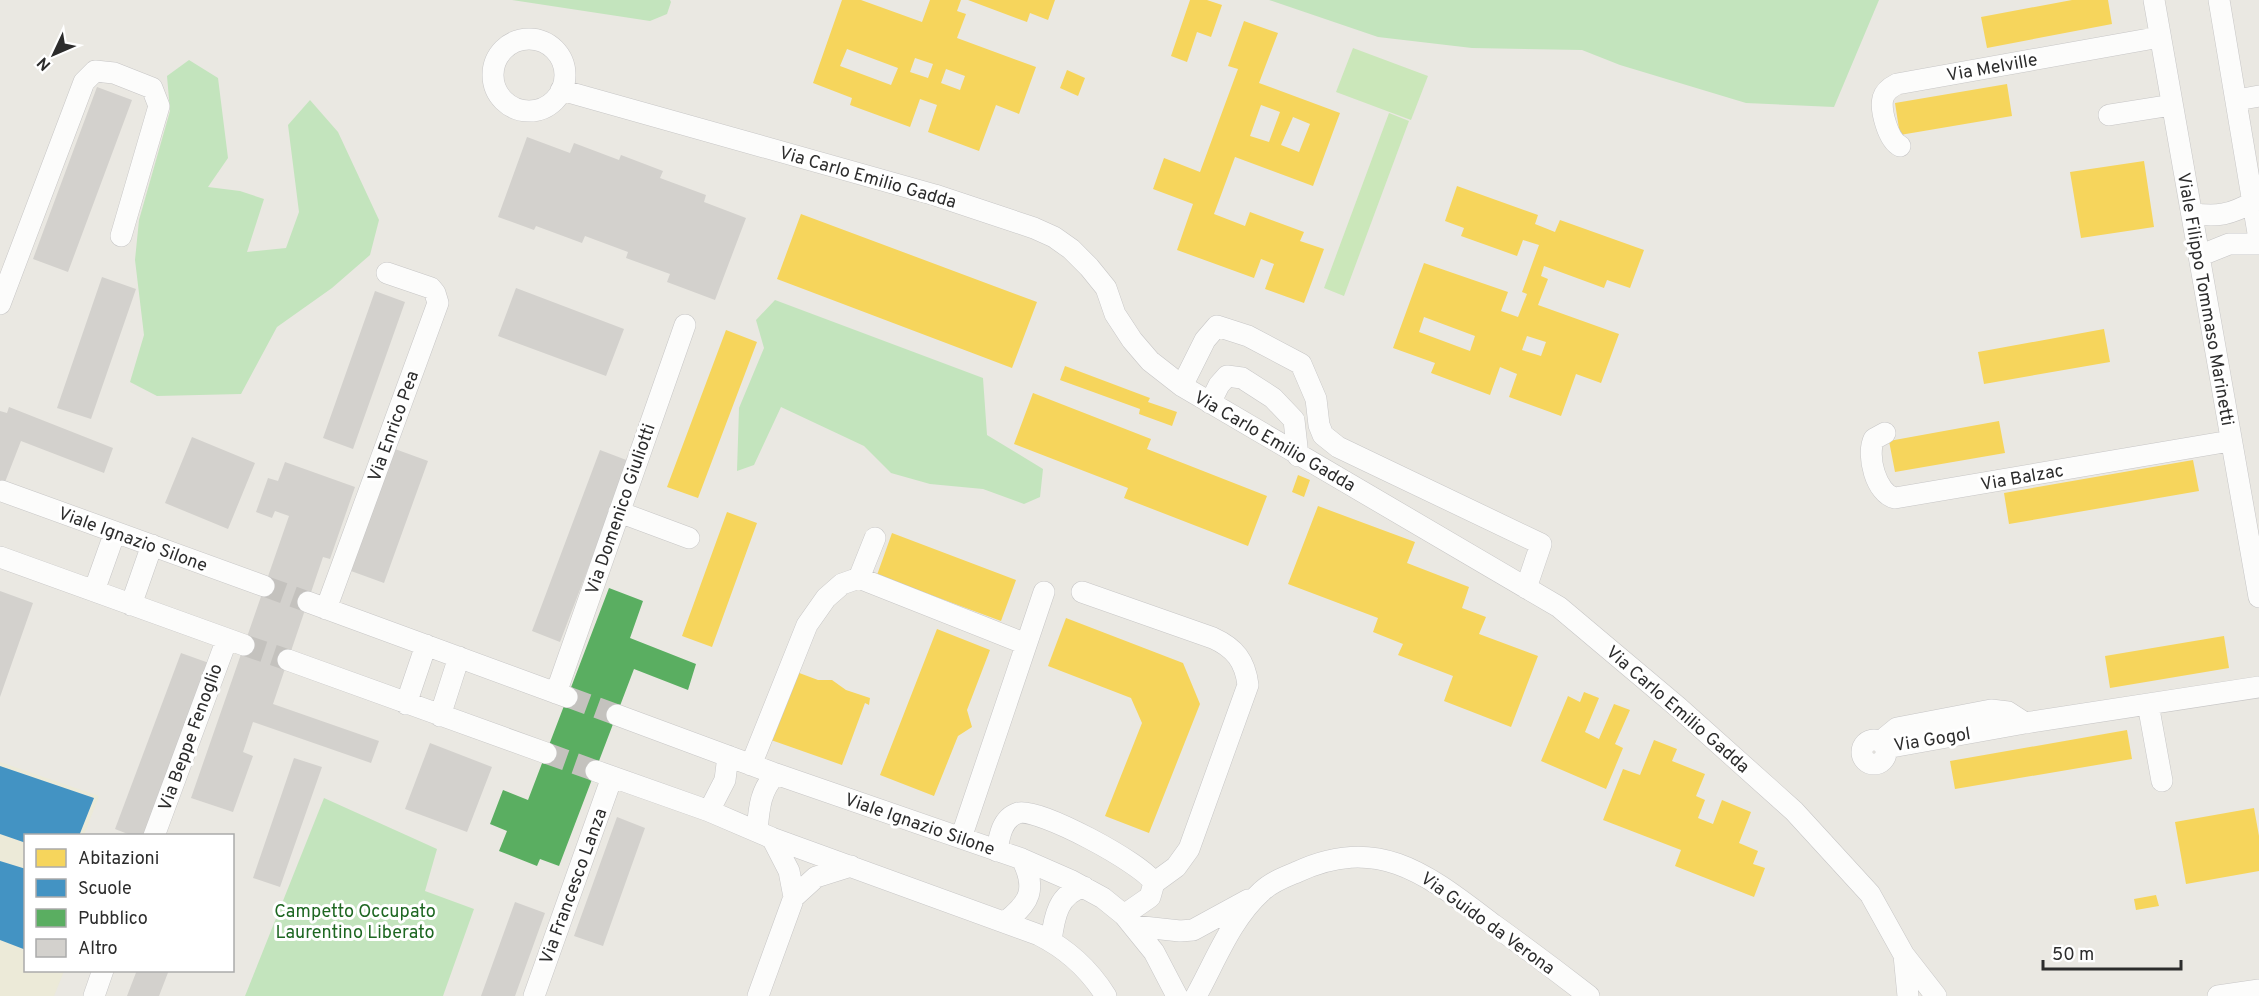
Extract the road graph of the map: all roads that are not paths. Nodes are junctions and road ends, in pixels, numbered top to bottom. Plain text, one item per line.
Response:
1 (2154, 0) edge
2 (2219, 0) edge
3 (2160, 37) junction
4 (561, 90) dead end
5 (2259, 96) edge
6 (2237, 100) junction
7 (2172, 105) junction
8 (2109, 115) dead end
9 (1900, 146) dead end
10 (2253, 202) junction
11 (2192, 213) junction
12 (121, 236) dead end
13 (2259, 239) edge
14 (2259, 244) edge
15 (2199, 256) junction
16 (387, 273) dead end
17 (0, 304) edge
18 (685, 325) dead end
19 (1182, 387) junction
20 (1210, 404) junction
21 (1885, 433) dead end
22 (2230, 441) junction
23 (1298, 456) junction
24 (1373, 464) junction
25 (2, 491) dead end
26 (1362, 491) junction
27 (619, 512) junction
28 (115, 532) junction
29 (2254, 535) edge
30 (689, 538) dead end
31 (875, 538) dead end
32 (152, 545) junction
33 (0, 557) edge
34 (859, 578) junction
35 (264, 586) tunnel mouth
36 (1527, 588) junction
37 (2258, 590) edge
38 (94, 591) junction
39 (1044, 592) dead end
40 (1082, 592) dead end
41 (131, 604) junction
42 (1026, 644) junction
43 (426, 645) junction
44 (459, 657) junction
45 (288, 660) tunnel mouth
46 (2259, 687) edge
47 (406, 704) junction
48 (2148, 704) junction
49 (617, 715) tunnel mouth
50 (440, 716) junction
51 (1886, 748) dead end
52 (546, 753) tunnel mouth
53 (728, 756) junction
54 (751, 765) junction
55 (776, 774) junction
56 (2162, 781) dead end
57 (708, 811) junction
58 (155, 834) edge
59 (765, 835) junction
60 (962, 838) junction
61 (997, 851) junction
62 (1022, 859) junction
63 (851, 866) junction
64 (1154, 883) junction
65 (1084, 887) junction
66 (1261, 892) junction
67 (794, 897) junction
68 (1129, 921) junction
69 (1005, 922) junction
70 (1051, 941) junction
71 (1904, 955) junction
72 (102, 972) edge
73 (2256, 989) edge
74 (94, 996) edge
75 (534, 996) edge
76 (758, 996) edge
77 (1107, 996) edge
78 (1177, 996) edge
79 (1196, 996) edge
80 (1589, 996) edge
81 (1908, 996) edge
82 (1936, 996) edge
83 (2218, 996) edge

1 - 3 street, Viale Filippo Tommaso Marinetti
2 - 6 street
3 - 7 street, Viale Filippo Tommaso Marinetti
3 - 9 street, Via Melville
4 - 19 street, Via Carlo Emilio Gadda
5 - 6 street
6 - 10 street
7 - 8 street
7 - 11 street, Viale Filippo Tommaso Marinetti
10 - 11 street
10 - 13 street
11 - 15 street, Viale Filippo Tommaso Marinetti
12 - 17 street
14 - 15 street
15 - 22 street, Viale Filippo Tommaso Marinetti
16 - 43 street, Via Enrico Pea
18 - 27 street, Via Domenico Giuliotti
19 - 20 street, Via Carlo Emilio Gadda
19 - 24 street
20 - 23 street, Via Carlo Emilio Gadda
20 - 23 street
21 - 22 street, Via Balzac
22 - 29 street, Viale Filippo Tommaso Marinetti
23 - 26 street, Via Carlo Emilio Gadda
24 - 26 street
24 - 36 street
25 - 28 street, Viale Ignazio Silone
26 - 36 street, Via Carlo Emilio Gadda
27 - 30 street
27 - 44 street, Via Domenico Giuliotti
28 - 32 street, Viale Ignazio Silone
28 - 38 street
29 - 37 street, Viale Filippo Tommaso Marinetti
31 - 34 street
32 - 35 street, Viale Ignazio Silone
32 - 41 street
33 - 38 street
34 - 42 street
34 - 54 street
36 - 71 street, Via Carlo Emilio Gadda
38 - 41 street
39 - 42 street
40 - 64 street
41 - 58 street, Via Beppe Fenoglio
42 - 60 street
43 - 44 street
43 - 47 street
44 - 50 street
45 - 47 street
46 - 48 street, Via Gogol
47 - 50 street
48 - 51 street, Via Gogol
48 - 56 street
49 - 53 street, Viale Ignazio Silone
50 - 52 street
53 - 54 street, Viale Ignazio Silone
53 - 57 street
54 - 55 street, Viale Ignazio Silone
55 - 59 street
55 - 60 street, Viale Ignazio Silone
57 - 59 street
57 - 75 street, Via Francesco Lanza
59 - 63 street
59 - 67 street
60 - 61 street, Viale Ignazio Silone
61 - 62 street, Viale Ignazio Silone
61 - 64 street
62 - 65 street, Viale Ignazio Silone
62 - 69 street
63 - 67 street
63 - 69 street
64 - 68 street
65 - 68 street, Viale Ignazio Silone
65 - 70 street
66 - 68 street
66 - 79 street, Via Guido da Verona
66 - 80 street, Via Guido da Verona
67 - 76 street
68 - 78 street, Viale Ignazio Silone
69 - 70 street
70 - 77 street
71 - 81 street, Via Carlo Emilio Gadda
71 - 82 street, Via Carlo Emilio Gadda
72 - 74 street
73 - 83 street

